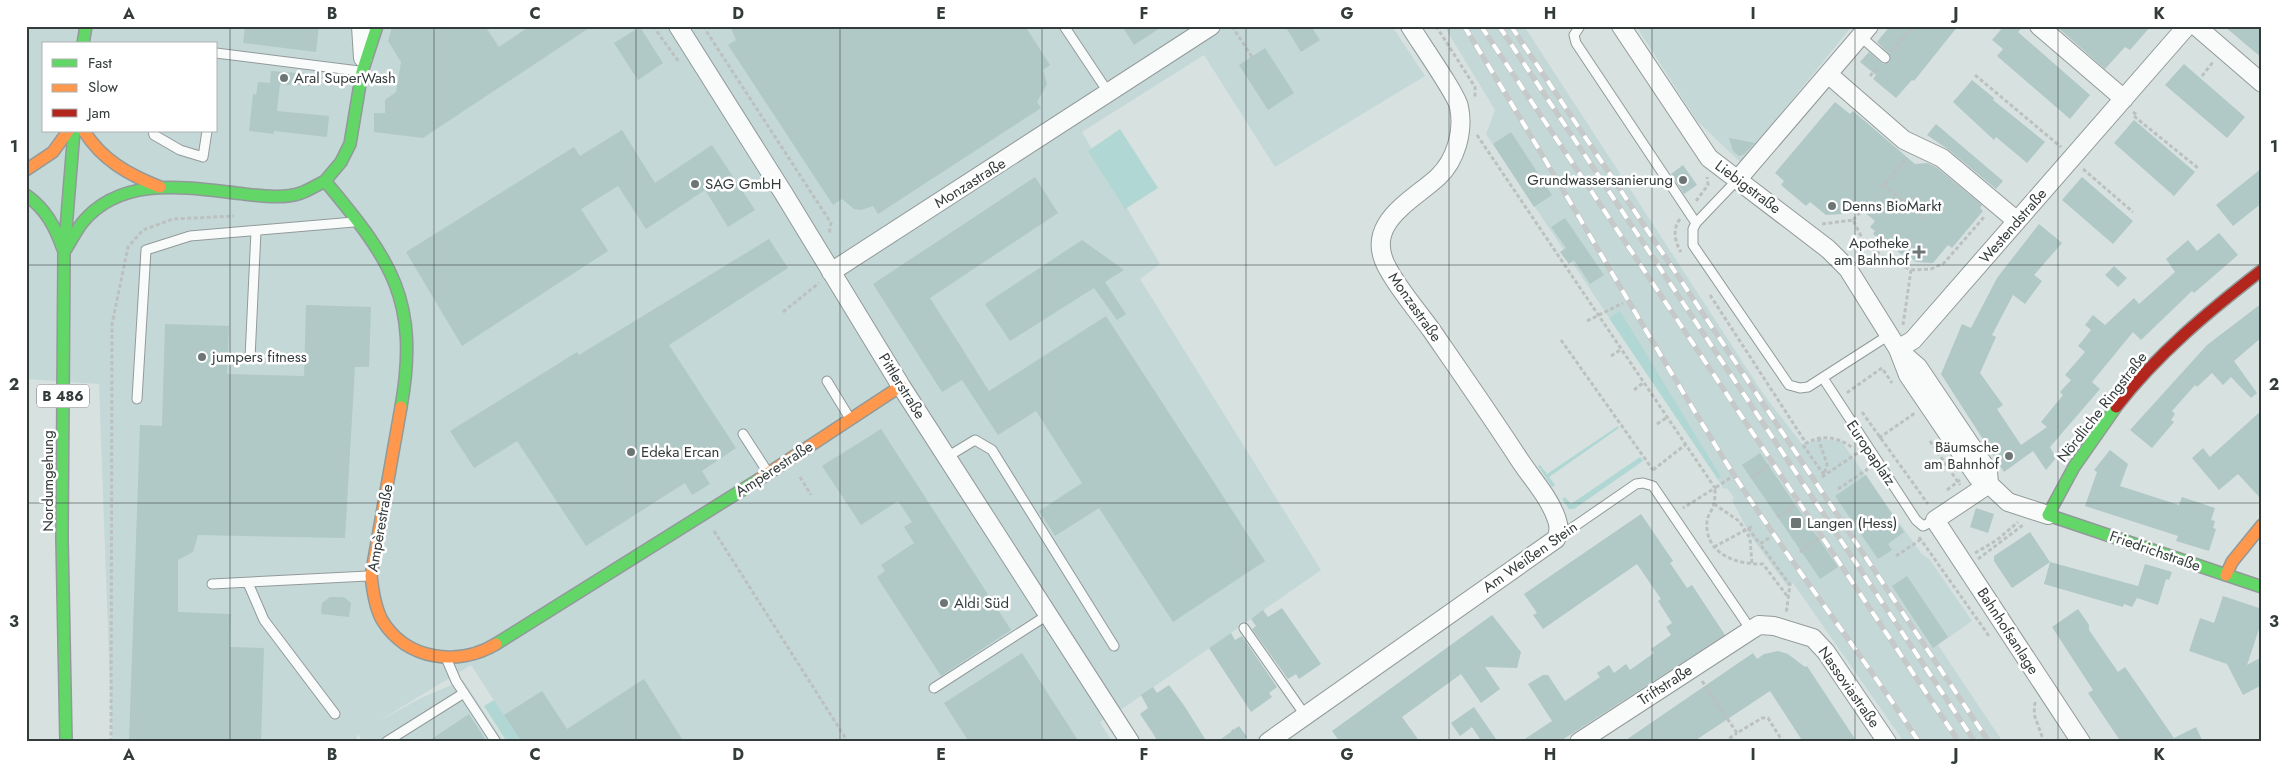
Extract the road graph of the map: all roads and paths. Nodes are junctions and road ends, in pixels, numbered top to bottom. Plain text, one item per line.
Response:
1 (86, 26) edge
2 (361, 26) edge
3 (369, 26) edge
4 (377, 26) edge
5 (654, 26) edge
6 (678, 26) edge
7 (703, 26) edge
8 (1064, 26) edge
9 (1211, 26) edge
10 (1232, 26) edge
11 (1410, 26) edge
12 (1436, 26) edge
13 (1580, 26) edge
14 (1621, 26) edge
15 (2039, 26) edge
16 (2184, 28) edge
17 (1864, 31) edge
18 (83, 42) edge
19 (218, 54) edge
20 (1252, 57) dead end
21 (1886, 58) dead end
22 (365, 64) junction
23 (683, 68) dead end
24 (1828, 74) junction
25 (1975, 76) dead end
26 (2262, 83) edge
27 (1108, 92) junction
28 (2124, 99) junction
29 (1474, 104) dead end
30 (2137, 115) dead end
31 (67, 132) edge
32 (74, 132) edge
33 (85, 132) edge
34 (153, 132) edge
35 (206, 132) edge
36 (1476, 132) dead end
37 (1918, 146) junction
38 (2079, 164) junction
39 (2198, 168) dead end
40 (26, 170) edge
41 (1738, 179) junction
42 (325, 181) junction
43 (160, 187) junction
44 (26, 195) edge
45 (1996, 203) junction
46 (1862, 210) dead end
47 (2133, 212) dead end
48 (236, 215) dead end
49 (1853, 220) dead end
50 (1925, 220) dead end
51 (2018, 221) junction
52 (357, 222) junction
53 (1696, 223) junction
54 (256, 230) junction
55 (64, 253) junction
56 (1911, 270) dead end
57 (2262, 270) edge
58 (828, 273) junction
59 (824, 291) dead end
60 (1623, 303) dead end
61 (783, 312) dead end
62 (1598, 317) junction
63 (1587, 321) dead end
64 (1561, 340) dead end
65 (1893, 342) junction
66 (1620, 350) junction
67 (1611, 356) dead end
68 (250, 358) dead end
69 (1823, 378) junction
70 (827, 381) dead end
71 (1643, 383) junction
72 (901, 386) junction
73 (1634, 390) dead end
74 (1898, 391) dead end
75 (137, 399) dead end
76 (1853, 399) dead end
77 (1928, 404) junction
78 (1858, 407) dead end
79 (1908, 407) dead end
80 (1913, 414) junction
81 (1666, 418) junction
82 (850, 420) junction
83 (1918, 422) dead end
84 (1658, 424) dead end
85 (742, 434) dead end
86 (1880, 437) junction
87 (1928, 437) dead end
88 (1818, 438) junction
89 (1685, 445) junction
90 (1867, 446) junction
91 (1857, 453) junction
92 (948, 457) junction
93 (1768, 465) dead end
94 (1759, 472) junction
95 (768, 473) junction
96 (1762, 476) dead end
97 (1823, 476) junction
98 (1730, 478) dead end
99 (1751, 478) dead end
100 (1989, 484) junction
101 (1715, 488) junction
102 (1838, 489) dead end
103 (1942, 493) dead end
104 (1934, 499) dead end
105 (1714, 504) junction
106 (1795, 504) dead end
107 (1789, 509) junction
108 (1791, 513) dead end
109 (1673, 515) junction
110 (2048, 515) junction
111 (1777, 517) dead end
112 (1935, 520) junction
113 (2019, 522) dead end
114 (2024, 524) dead end
115 (2262, 524) edge
116 (1753, 526) dead end
117 (1747, 530) junction
118 (1769, 538) dead end
119 (1818, 538) dead end
120 (1556, 539) junction
121 (1806, 539) dead end
122 (1921, 539) dead end
123 (1760, 544) junction
124 (1810, 545) junction
125 (1715, 546) junction
126 (726, 550) dead end
127 (1800, 552) dead end
128 (1752, 564) junction
129 (1966, 567) junction
130 (2226, 575) junction
131 (371, 576) junction
132 (1950, 580) junction
133 (248, 583) junction
134 (212, 584) dead end
135 (1953, 584) dead end
136 (2262, 587) edge
137 (1788, 597) junction
138 (1049, 614) junction
139 (1244, 628) dead end
140 (1783, 628) junction
141 (1751, 630) junction
142 (1114, 646) dead end
143 (446, 658) junction
144 (1693, 667) junction
145 (934, 688) dead end
146 (464, 693) junction
147 (2035, 701) dead end
148 (336, 714) dead end
149 (1305, 715) junction
150 (1737, 733) junction
151 (66, 742) edge
152 (111, 742) edge
153 (386, 742) edge
154 (496, 742) edge
155 (848, 742) edge
156 (1130, 742) edge
157 (1268, 742) edge
158 (1579, 742) edge
159 (1724, 742) edge
160 (1783, 742) edge
161 (1887, 742) edge
162 (2044, 742) edge
163 (2081, 742) edge

1 - 18 street
2 - 22 street
3 - 22 street
4 - 22 street
5 - 23 path
6 - 58 street, Pittlerstraße
7 - 58 path
8 - 27 lane
9 - 27 street, Monzastraße
10 - 20 path
11 - 120 street, Monzastraße
12 - 29 path
13 - 53 lane
14 - 41 street, Liebigstraße
15 - 28 street
16 - 26 street
16 - 28 street, Westendstraße
17 - 21 lane
17 - 24 street
19 - 22 lane
22 - 42 street
24 - 37 street
24 - 41 street
25 - 38 path
27 - 58 street, Monzastraße
28 - 38 street, Westendstraße
30 - 39 path
31 - 40 street
32 - 55 street, Nordumgehung / B 486
33 - 43 street
34 - 35 lane
36 - 62 path
37 - 45 street
37 - 50 path
38 - 47 path
38 - 51 street, Westendstraße
41 - 53 lane
41 - 65 street, Liebigstraße
42 - 43 street
42 - 52 street, Ampèrestraße
43 - 55 street
44 - 55 street
45 - 51 street
45 - 56 path
46 - 49 path
48 - 152 path
51 - 65 street, Westendstraße
52 - 54 lane
52 - 131 street, Ampèrestraße
53 - 69 lane
54 - 68 lane
54 - 75 lane
55 - 151 street, Nordumgehung / B 486
57 - 110 street, Nördliche Ringstraße
58 - 59 path
58 - 61 path
58 - 72 street, Pittlerstraße
60 - 62 path
62 - 63 path
62 - 66 path
64 - 89 path
65 - 69 lane
65 - 77 street
65 - 100 street
66 - 67 path
66 - 71 path
69 - 90 lane, Europaplatz
70 - 82 lane
71 - 73 path
71 - 81 path
72 - 82 street, Ampèrestraße
72 - 92 street, Pittlerstraße
74 - 76 path
77 - 80 path
77 - 100 street
78 - 86 path
79 - 80 path
80 - 83 path
80 - 86 path
81 - 84 path
81 - 89 path
82 - 95 street, Ampèrestraße
85 - 95 lane
86 - 90 path
86 - 104 path
87 - 103 path
88 - 91 path
88 - 97 path
88 - 97 path
89 - 101 path
90 - 112 lane, Europaplatz
91 - 97 path
91 - 102 path
92 - 138 street, Pittlerstraße
92 - 142 lane
93 - 94 path
94 - 96 path
94 - 99 path
95 - 143 street, Ampèrestraße
98 - 101 path
100 - 110 street
100 - 112 street
101 - 105 path
101 - 109 path
105 - 117 path
105 - 125 path
106 - 107 path
107 - 108 path
107 - 111 path
109 - 120 lane, Am Weißen Stein
109 - 141 lane, Am Weißen Stein
110 - 130 street, Friedrichstraße
112 - 129 street, Bahnhofsanlage
113 - 129 path
114 - 129 path
115 - 130 street
116 - 117 path
117 - 123 path
117 - 125 path
117 - 128 path
118 - 123 path
119 - 124 path
120 - 149 street, Am Weißen Stein
121 - 124 path
122 - 132 path
123 - 137 path
124 - 127 path
125 - 128 path
126 - 155 path
128 - 137 path
129 - 132 path
129 - 163 street, Bahnhofsanlage
130 - 136 street, Friedrichstraße
131 - 133 lane
131 - 143 street, Ampèrestraße
132 - 135 path
133 - 134 lane
133 - 148 lane
137 - 140 path
138 - 145 lane
138 - 156 street, Pittlerstraße
139 - 149 lane
140 - 141 street, Nassoviastraße
140 - 161 street, Nassoviastraße
141 - 144 street, Triftstraße
143 - 146 lane
144 - 150 path
144 - 158 street, Triftstraße
146 - 153 lane
146 - 154 lane
147 - 162 path
149 - 157 street, Am Weißen Stein
150 - 159 path
150 - 160 path

